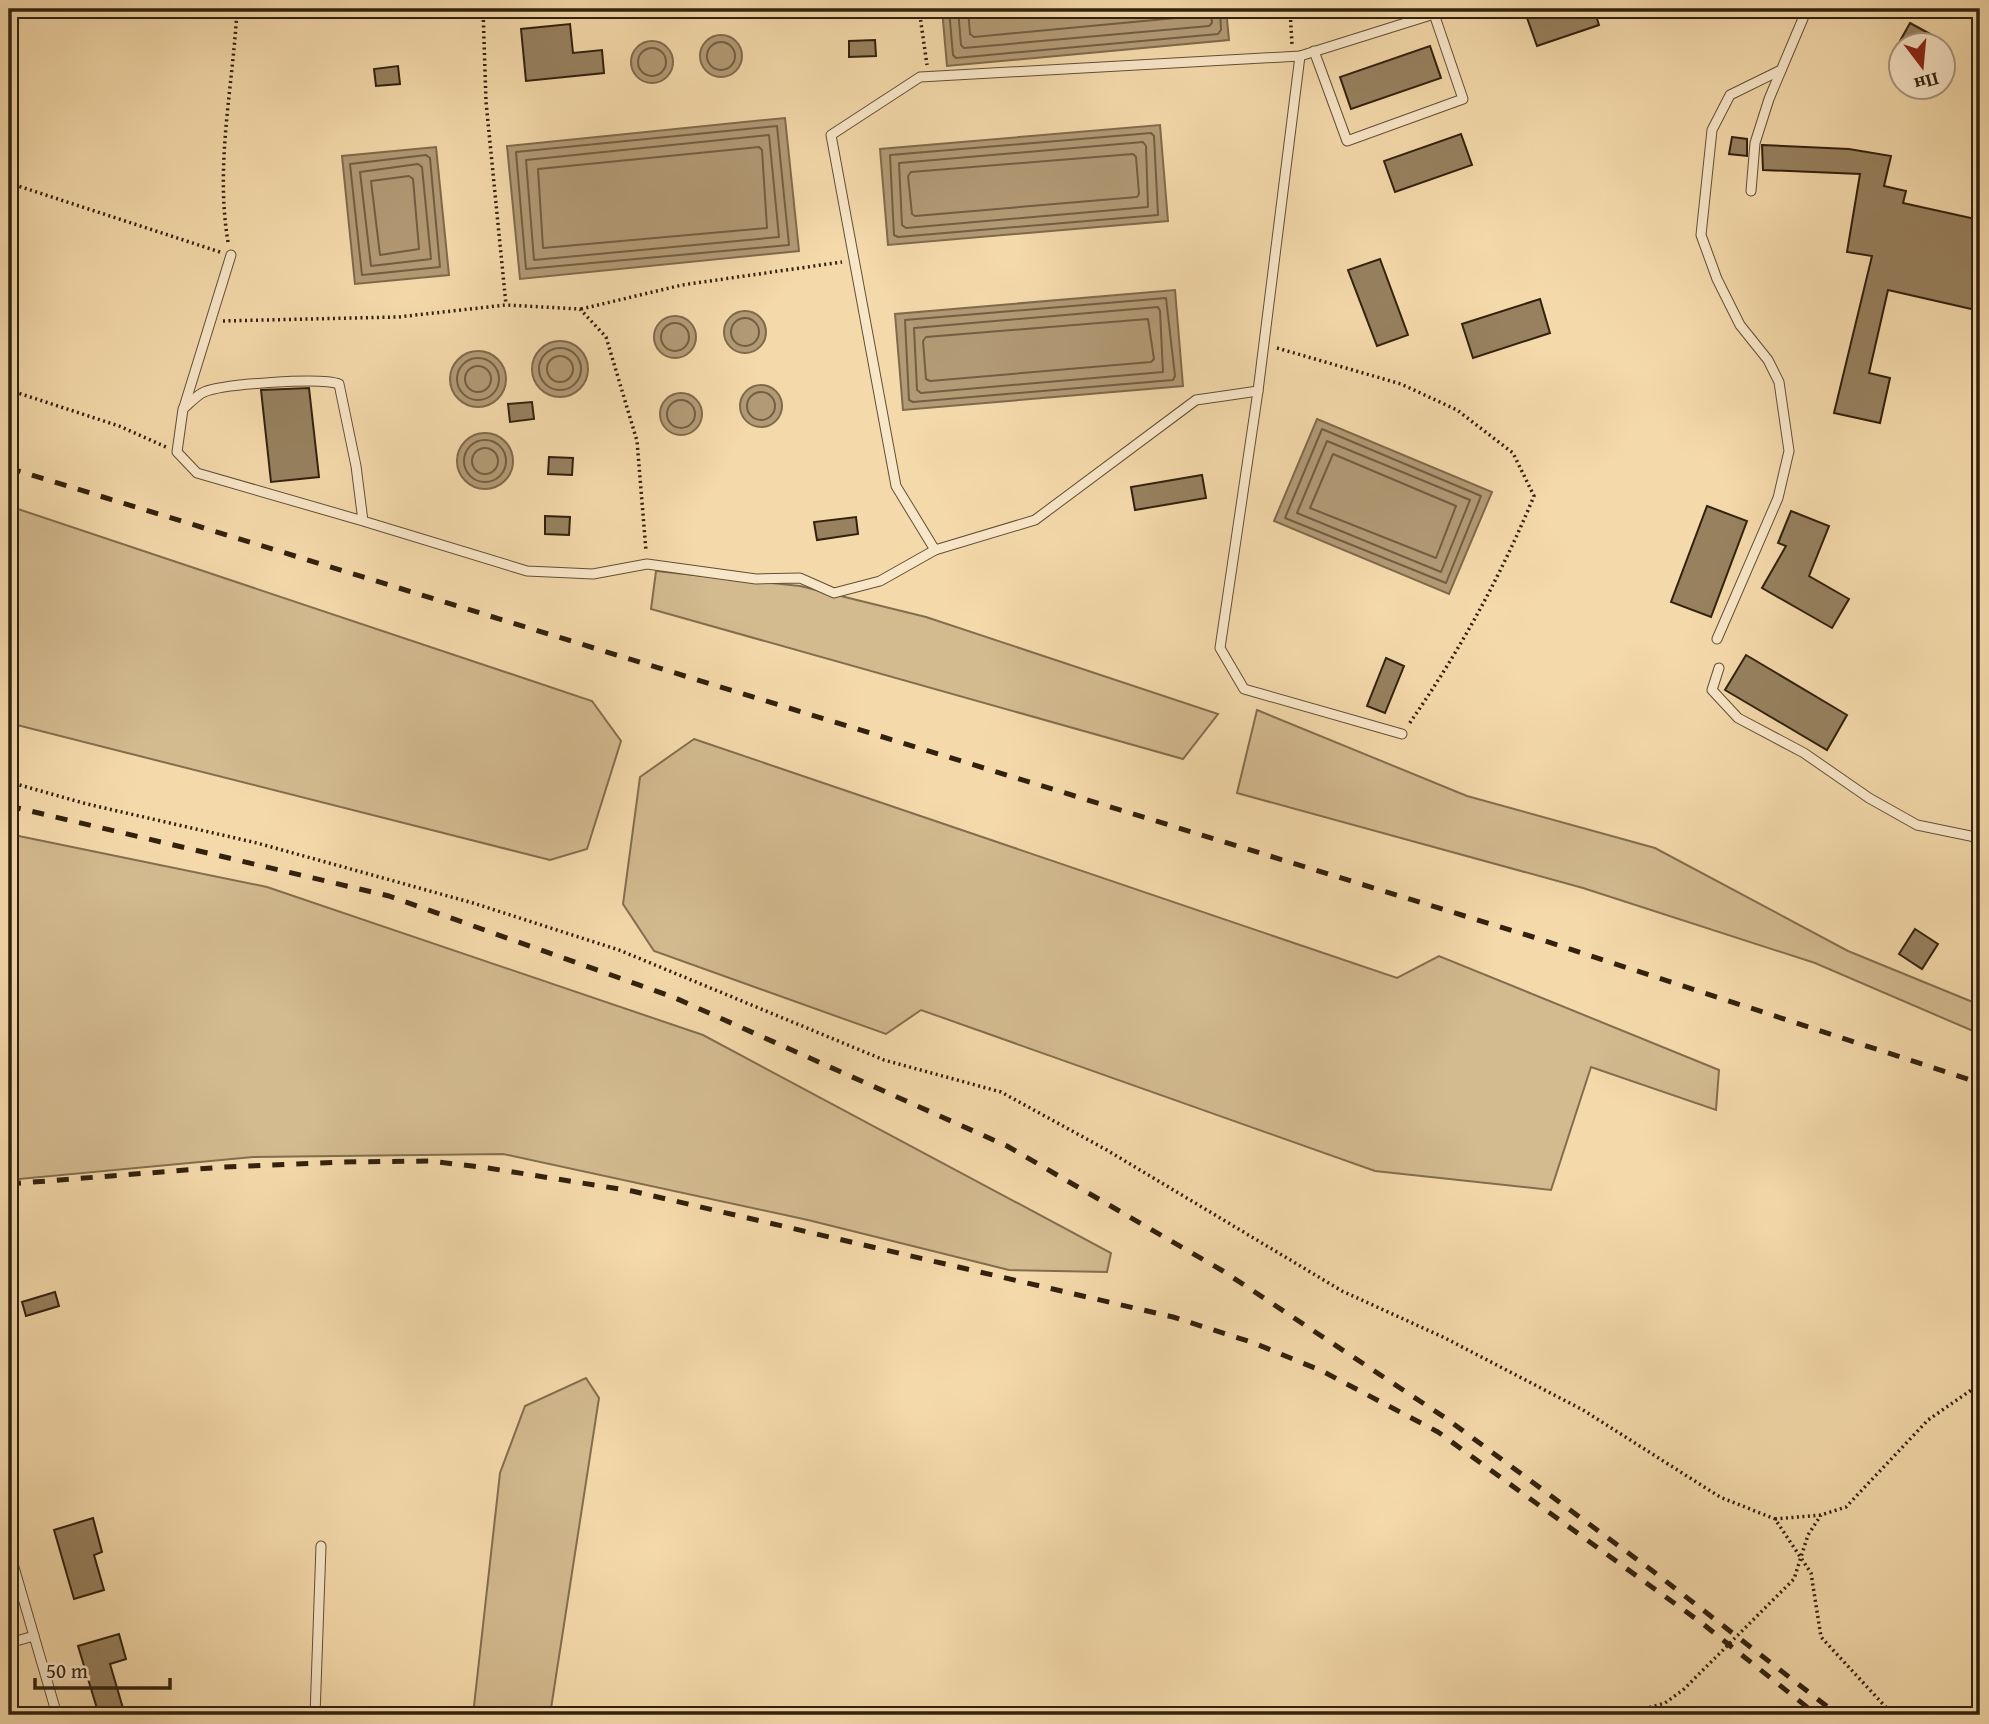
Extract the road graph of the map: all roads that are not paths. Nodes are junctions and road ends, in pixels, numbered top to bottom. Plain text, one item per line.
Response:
1 (1450, 9) edge
2 (1807, 9) edge
3 (1434, 14) junction
4 (1314, 51) junction
5 (1296, 56) junction
6 (1781, 70) junction
7 (1751, 191) dead end
8 (231, 255) road end
9 (1258, 391) junction
10 (183, 409) junction
11 (363, 520) junction
12 (935, 550) junction
13 (1717, 639) dead end
14 (1719, 668) dead end
15 (1402, 734) road end
16 (1980, 838) edge
17 (321, 1546) dead end
18 (9, 1550) edge
19 (34, 1636) junction
20 (9, 1643) edge
21 (57, 1715) edge
22 (315, 1715) edge

1 - 3 lane
2 - 6 lane
3 - 4 lane
3 - 4 lane
4 - 5 lane
5 - 9 lane
5 - 12 lane
6 - 7 lane
6 - 13 lane
8 - 10 lane
9 - 12 lane
9 - 15 lane
10 - 11 lane
10 - 11 lane
11 - 12 lane
14 - 16 lane
17 - 22 lane
18 - 19 lane
19 - 20 lane
19 - 21 lane

